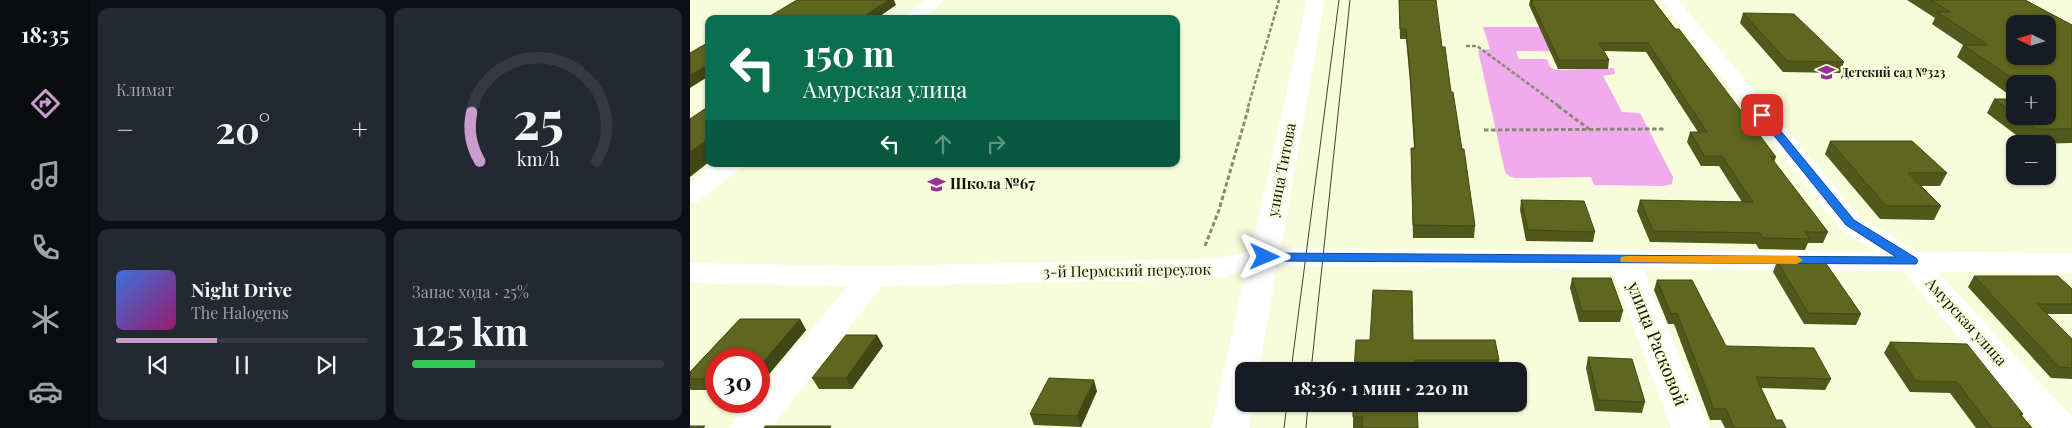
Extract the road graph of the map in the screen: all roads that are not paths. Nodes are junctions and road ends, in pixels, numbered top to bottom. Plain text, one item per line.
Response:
1 (935, 0) edge
2 (1316, 0) edge
3 (1672, 0) edge
4 (917, 15) edge
5 (726, 167) edge
6 (690, 196) edge
7 (1265, 257) junction
8 (1624, 260) junction
9 (1911, 261) junction
10 (2072, 263) edge
11 (690, 273) edge
12 (873, 276) junction
13 (748, 428) edge
14 (1230, 428) edge
15 (1690, 428) edge
16 (2059, 428) edge

1 - 4 street
2 - 7 street, улица Титова
3 - 9 street, Амурская улица
5 - 6 street
7 - 8 street, 3-й Пермский переулок
7 - 12 street, 3-й Пермский переулок
7 - 14 street, улица Титова
8 - 9 street, 3-й Пермский переулок
8 - 15 street, улица Расковой
9 - 10 street, 3-й Пермский переулок
9 - 16 street, Амурская улица
11 - 12 street, 3-й Пермский переулок
12 - 13 street

